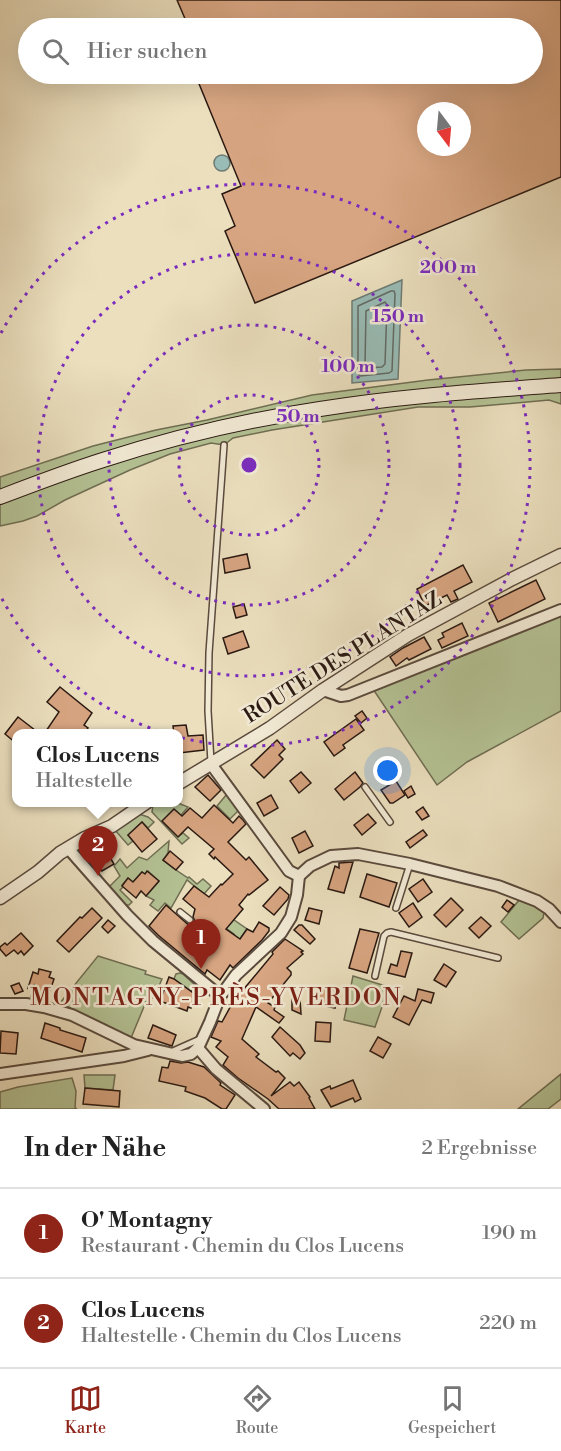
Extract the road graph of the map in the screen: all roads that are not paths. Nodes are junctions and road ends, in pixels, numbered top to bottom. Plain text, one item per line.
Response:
1 (561, 385) edge
2 (224, 445) dead end
3 (0, 497) edge
4 (561, 555) edge
5 (561, 610) edge
6 (323, 690) junction
7 (211, 764) junction
8 (193, 775) junction
9 (183, 776) edge
10 (183, 781) edge
11 (365, 787) dead end
12 (138, 807) edge
13 (390, 822) dead end
14 (68, 848) junction
15 (410, 864) junction
16 (299, 876) junction
17 (0, 898) edge
18 (396, 908) dead end
19 (180, 912) dead end
20 (190, 920) dead end
21 (561, 922) edge
22 (498, 958) dead end
23 (375, 976) dead end
24 (220, 996) junction
25 (0, 1004) edge
26 (200, 1043) junction
27 (151, 1050) junction
28 (0, 1074) edge
29 (264, 1109) edge

1 - 3 main road
2 - 7 lane
4 - 6 street, ROUTE DES PLANTAZ
5 - 6 street
6 - 7 street, ROUTE DES PLANTAZ
7 - 8 street, ROUTE DES PLANTAZ
7 - 16 street
8 - 9 lane
8 - 10 street, ROUTE DES PLANTAZ
11 - 13 lane
12 - 14 street
14 - 17 street
14 - 24 street
15 - 16 street
15 - 18 lane
15 - 21 street
16 - 24 street
19 - 20 lane
22 - 23 lane
24 - 26 street
25 - 27 street
26 - 27 street
26 - 29 street
27 - 28 street

